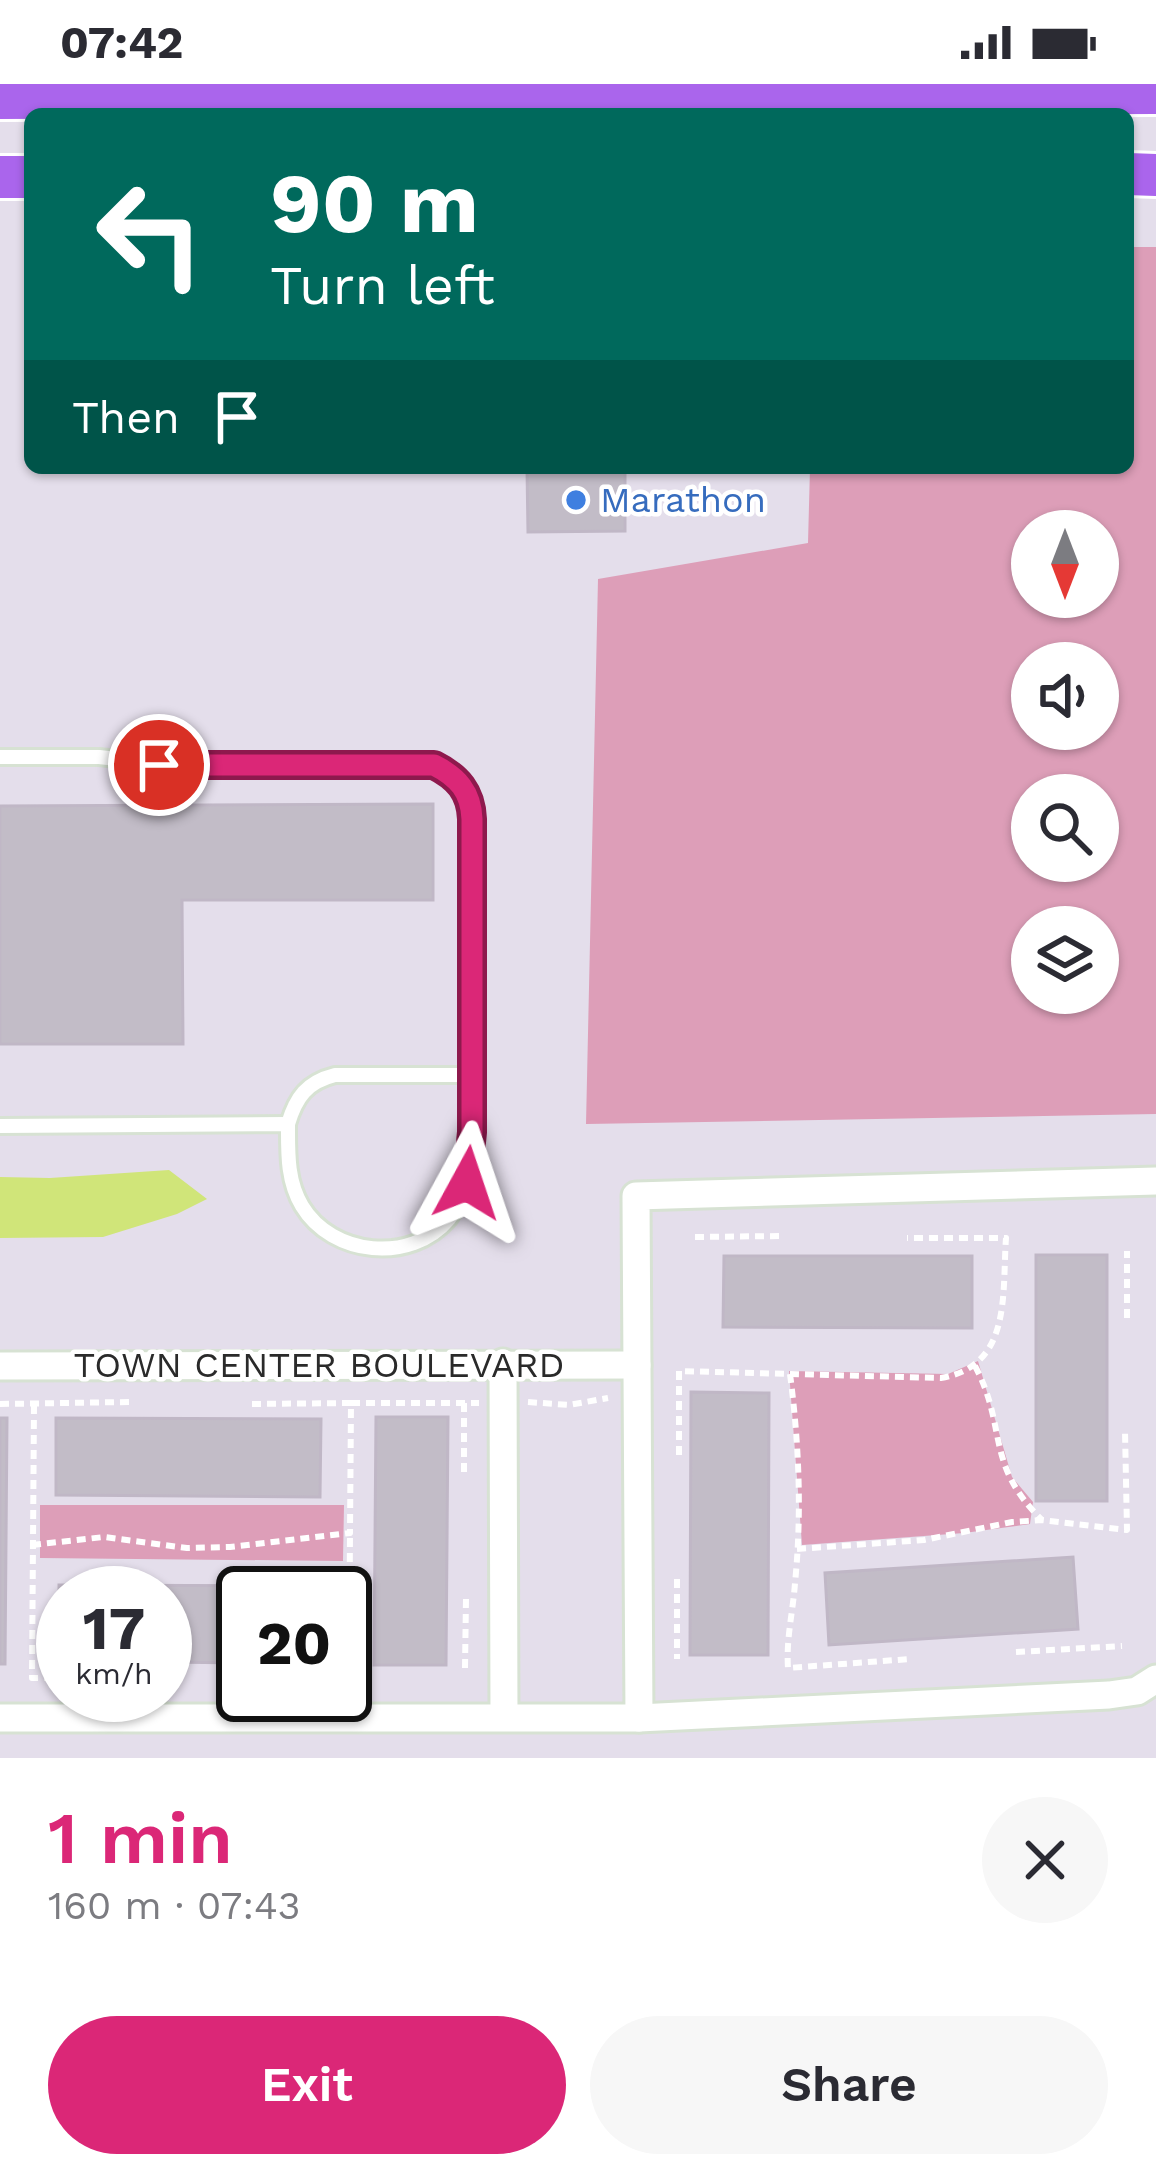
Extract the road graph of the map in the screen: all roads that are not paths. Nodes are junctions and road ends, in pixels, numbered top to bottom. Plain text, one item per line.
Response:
1 (863, 89) edge
2 (1156, 93) edge
3 (0, 98) edge
4 (526, 98) edge
5 (0, 757) edge
6 (472, 1075) junction
7 (287, 1124) junction
8 (0, 1126) edge
9 (1156, 1181) edge
10 (503, 1363) junction
11 (637, 1365) junction
12 (0, 1366) edge
13 (1156, 1679) edge
14 (504, 1716) junction
15 (0, 1718) edge
16 (639, 1718) junction

1 - 2 highway
1 - 4 highway
3 - 4 highway
5 - 6 lane
6 - 7 lane
6 - 7 lane
7 - 8 lane
9 - 11 street
10 - 11 street, TOWN CENTER BOULEVARD
10 - 12 street, TOWN CENTER BOULEVARD
10 - 14 street
11 - 16 street
13 - 16 street
14 - 15 street
14 - 16 street

